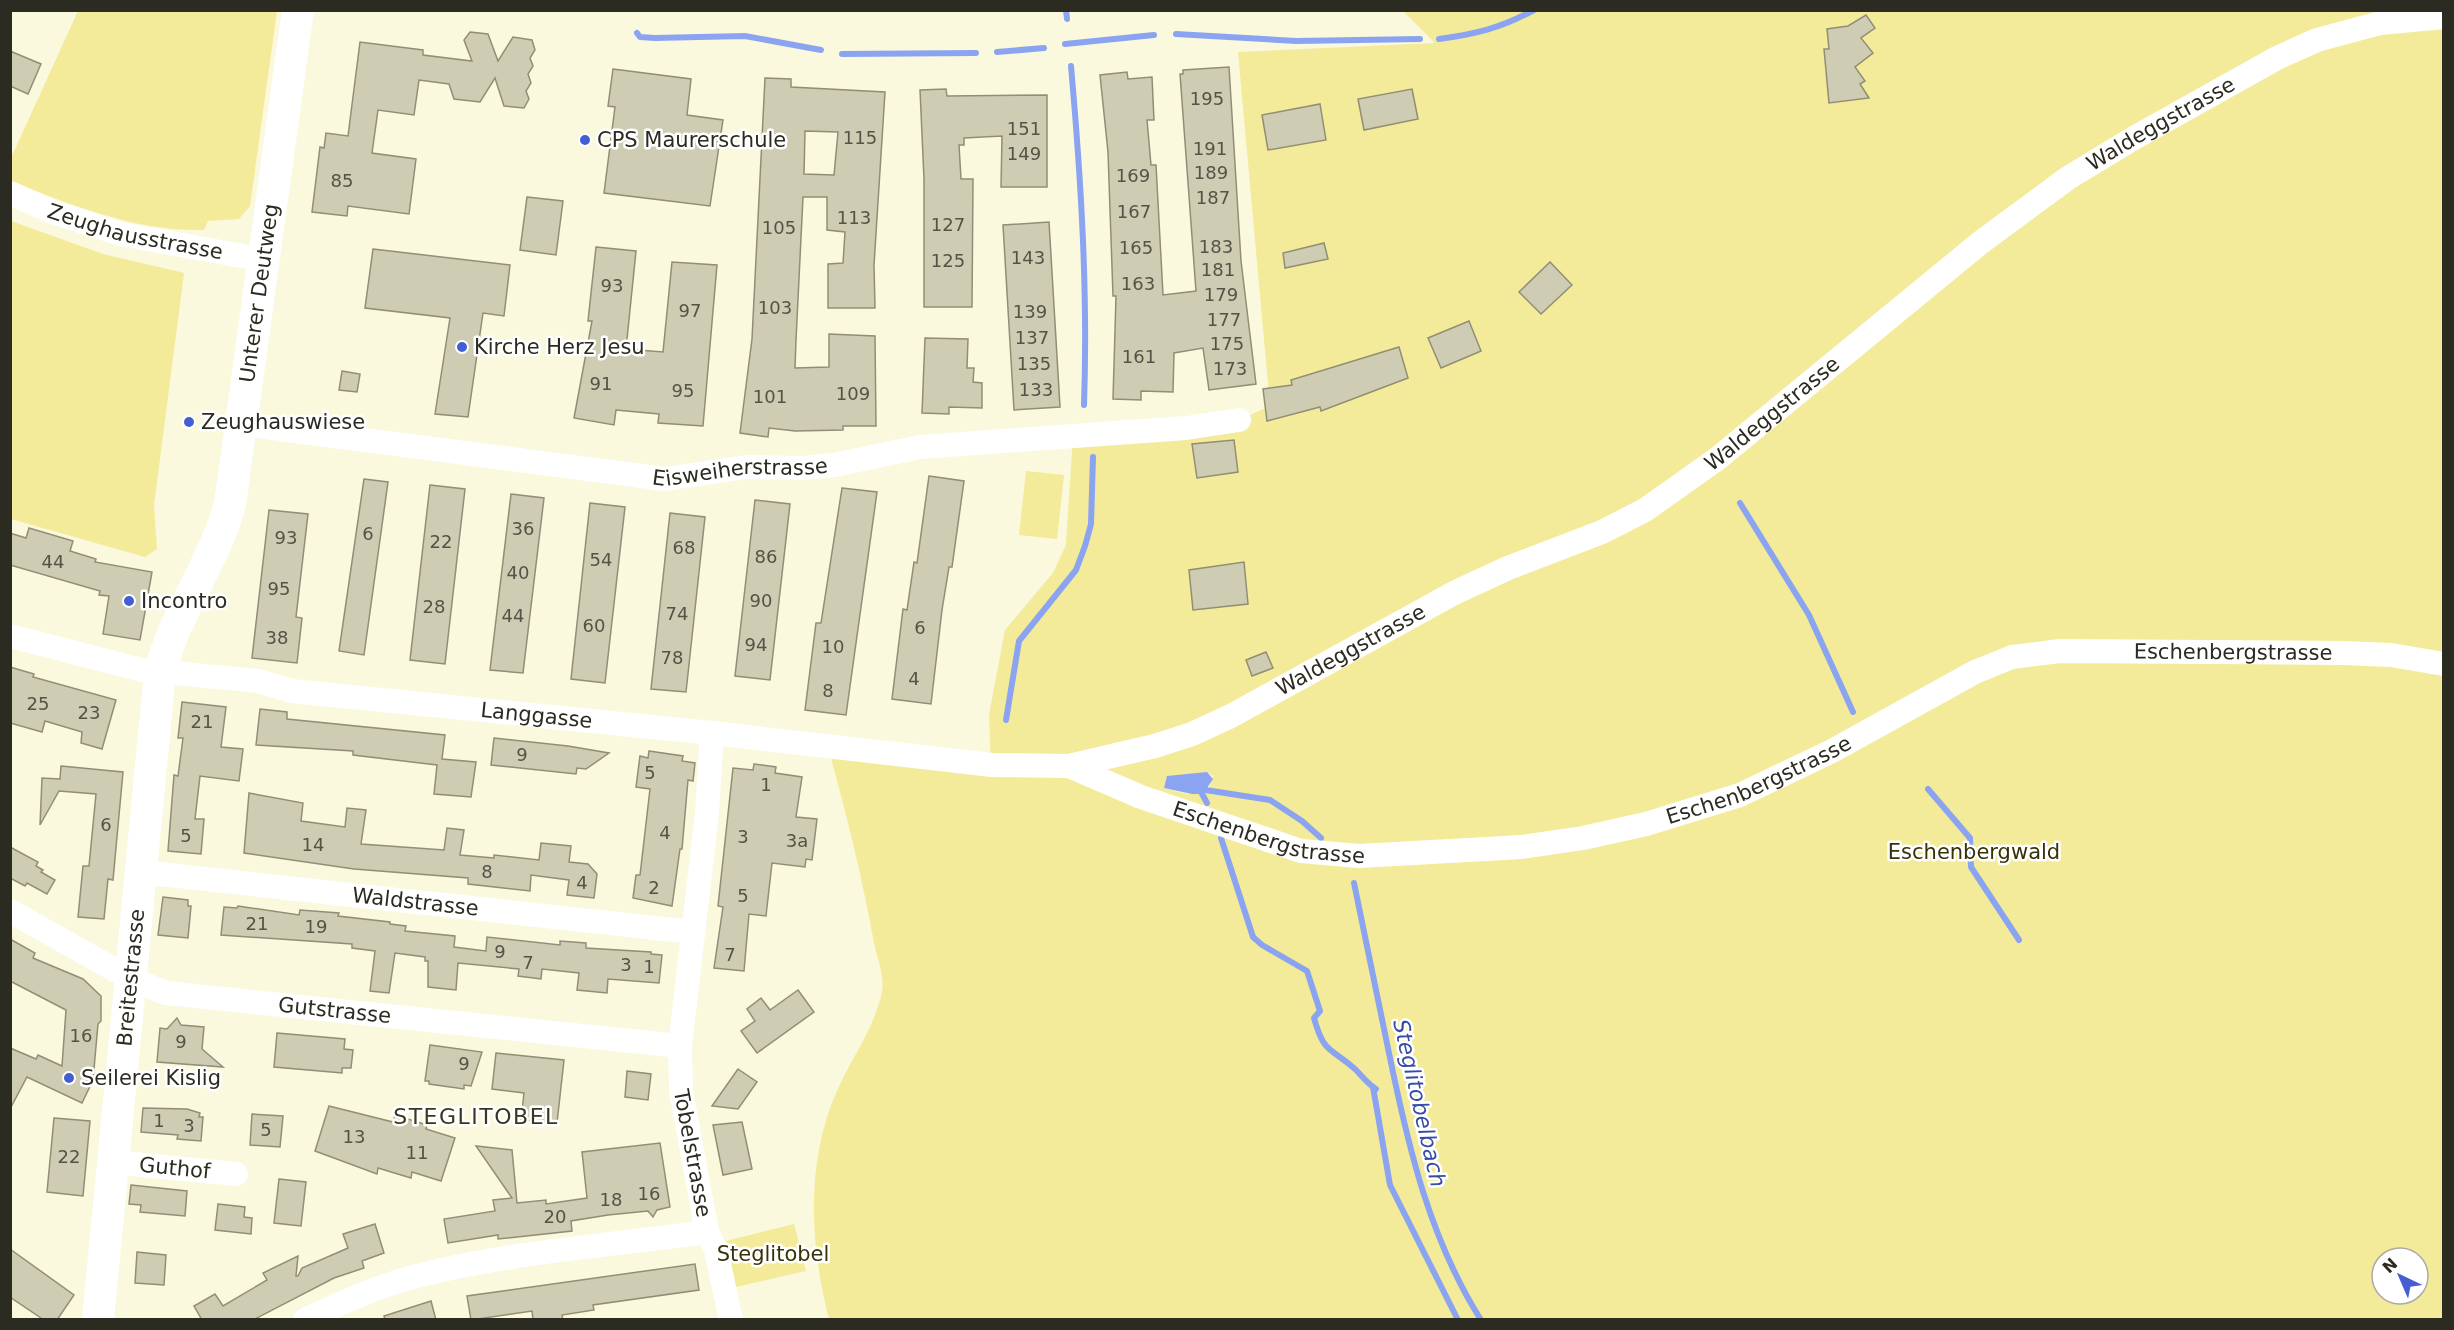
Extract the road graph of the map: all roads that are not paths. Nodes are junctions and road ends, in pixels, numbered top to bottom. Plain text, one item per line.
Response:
1 (298, 10) edge
2 (2444, 17) edge
3 (10, 193) edge
4 (264, 260) junction
5 (1239, 420) dead end
6 (242, 424) junction
7 (10, 636) edge
8 (2444, 664) edge
9 (160, 672) junction
10 (712, 733) junction
11 (1068, 766) junction
12 (141, 872) junction
13 (10, 911) edge
14 (692, 932) junction
15 (131, 979) junction
16 (680, 1046) junction
17 (113, 1162) junction
18 (236, 1174) dead end
19 (707, 1232) junction
20 (98, 1320) edge
21 (305, 1320) edge
22 (731, 1320) edge

1 - 4 main road, Unterer Deutweg
2 - 11 street, Waldeggstrasse
3 - 4 street, Zeughausstrasse
4 - 6 main road, Unterer Deutweg
5 - 6 street, Eisweiherstrasse
6 - 9 main road, Unterer Deutweg
7 - 9 street, Langgasse
8 - 11 street, Eschenbergstrasse
9 - 10 street, Langgasse
9 - 12 main road, Breitestrasse
10 - 11 street, Langgasse
10 - 14 street, Tobelstrasse
12 - 14 street, Waldstrasse
12 - 15 main road, Breitestrasse
13 - 15 street, Gutstrasse
14 - 16 street, Tobelstrasse
15 - 16 street, Gutstrasse
15 - 17 main road, Breitestrasse
16 - 19 street, Tobelstrasse
17 - 18 street, Guthof
17 - 20 main road, Breitestrasse
19 - 21 street, Tobelstrasse
19 - 22 street

